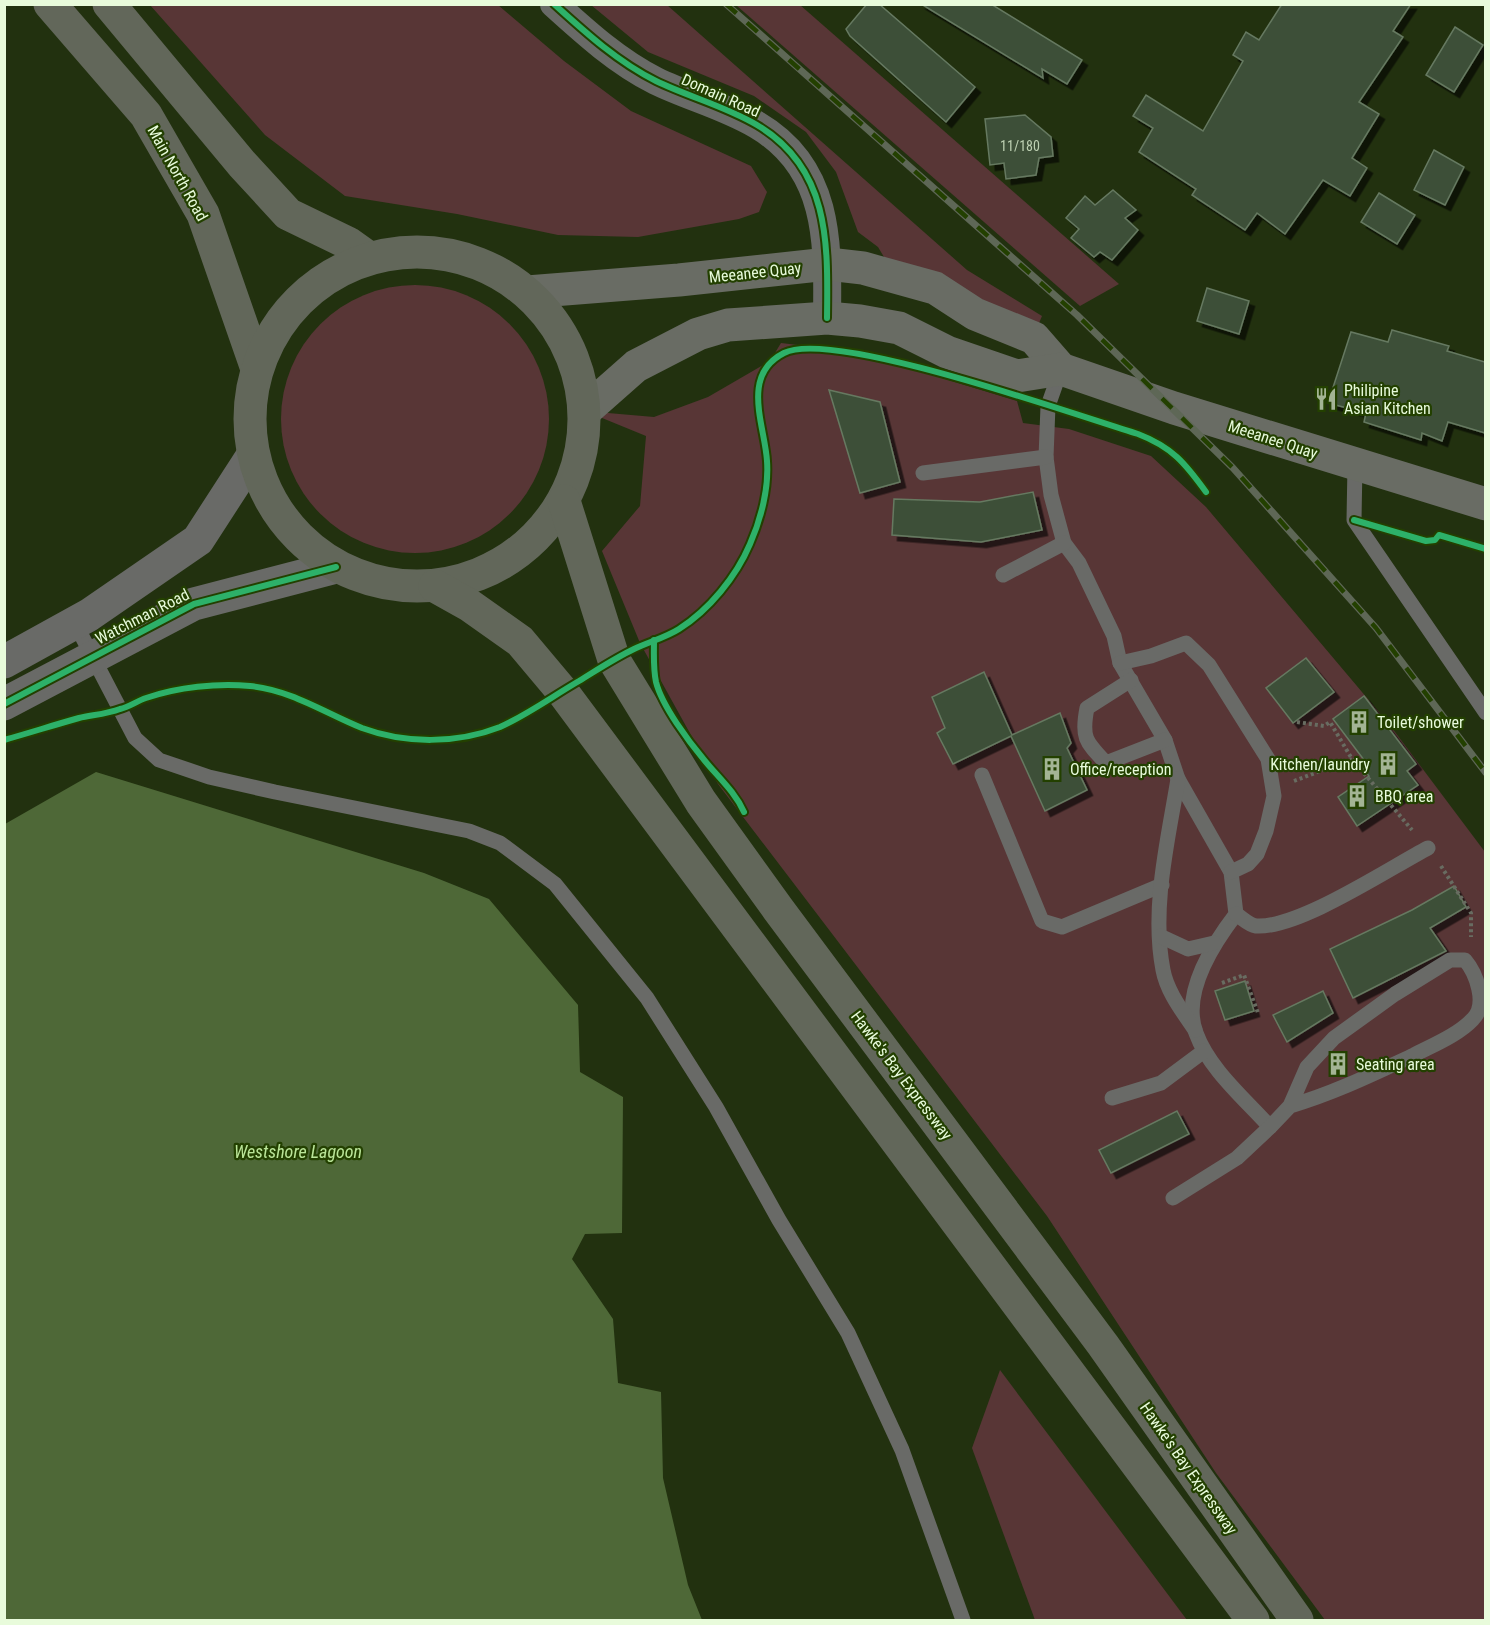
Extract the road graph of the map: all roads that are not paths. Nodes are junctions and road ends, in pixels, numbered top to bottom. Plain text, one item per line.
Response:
1 (50, 4) edge
2 (109, 4) edge
3 (554, 4) edge
4 (369, 258) junction
5 (828, 264) junction
6 (527, 292) junction
7 (827, 318) junction
8 (257, 369) junction
9 (1061, 369) junction
10 (585, 411) junction
11 (253, 455) junction
12 (1046, 457) junction
13 (1355, 465) junction
14 (923, 473) dead end
15 (564, 501) junction
16 (1485, 504) edge
17 (1064, 543) junction
18 (336, 567) junction
19 (1003, 575) dead end
20 (435, 586) junction
21 (75, 623) junction
22 (93, 657) junction
23 (4, 662) edge
24 (1120, 663) junction
25 (1131, 680) junction
26 (4, 704) edge
27 (1485, 713) edge
28 (1165, 740) junction
29 (981, 776) dead end
30 (1178, 779) junction
31 (1428, 848) dead end
32 (1231, 872) junction
33 (1162, 885) junction
34 (1236, 914) junction
35 (1160, 936) junction
36 (1214, 943) junction
37 (1195, 1031) junction
38 (1204, 1051) junction
39 (1112, 1098) dead end
40 (1290, 1106) junction
41 (1270, 1127) junction
42 (1173, 1198) dead end
43 (963, 1620) edge
44 (1253, 1620) edge
45 (1297, 1620) edge

1 - 8 highway, Main North Road
2 - 4 highway
3 - 5 street, Domain Road
4 - 6 highway
4 - 8 highway
5 - 6 main road, Meeanee Quay
5 - 7 street, Domain Road
5 - 9 main road, Meeanee Quay
6 - 10 highway
7 - 9 main road, Meeanee Quay
7 - 10 main road, Meeanee Quay
8 - 11 highway
9 - 12 lane
9 - 13 main road, Meeanee Quay
10 - 15 highway
11 - 18 highway
11 - 21 street, Watchman Road
12 - 14 lane
12 - 17 lane
13 - 16 main road, Meeanee Quay
13 - 27 lane
15 - 20 highway
15 - 45 highway, Hawke's Bay Expressway
17 - 19 lane
17 - 24 lane
18 - 20 highway
18 - 22 street, Watchman Road
20 - 44 highway
21 - 22 lane
21 - 23 street, Watchman Road
22 - 26 street, Watchman Road
22 - 43 lane
24 - 25 lane
24 - 32 lane
25 - 28 lane
25 - 28 lane
28 - 30 lane
29 - 33 lane
30 - 32 lane
30 - 33 lane
31 - 34 lane
32 - 34 lane
33 - 35 lane
34 - 36 lane
35 - 36 lane
35 - 37 lane
36 - 37 lane
37 - 38 lane
38 - 39 lane
38 - 41 lane
40 - 40 lane
40 - 41 lane
41 - 42 lane

